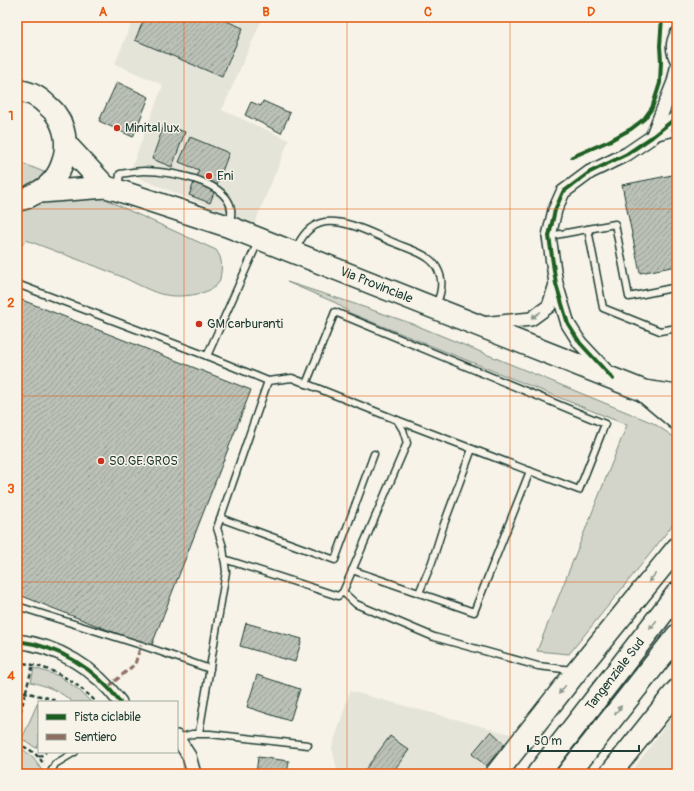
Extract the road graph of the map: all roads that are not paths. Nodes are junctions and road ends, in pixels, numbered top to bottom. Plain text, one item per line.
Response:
1 (677, 34) edge
2 (677, 60) edge
3 (677, 68) edge
4 (17, 90) edge
5 (677, 117) edge
6 (677, 132) edge
7 (652, 137) junction
8 (66, 144) junction
9 (112, 188) junction
10 (41, 192) junction
11 (17, 200) edge
12 (227, 226) junction
13 (588, 229) junction
14 (549, 236) junction
15 (259, 239) junction
16 (294, 252) junction
17 (17, 284) edge
18 (556, 284) junction
19 (677, 287) edge
20 (435, 308) junction
21 (477, 325) junction
22 (677, 328) edge
23 (207, 356) junction
24 (613, 379) junction
25 (268, 381) junction
26 (306, 384) junction
27 (644, 391) junction
28 (677, 396) edge
29 (677, 419) edge
30 (397, 420) junction
31 (472, 449) junction
32 (374, 454) dead end
33 (530, 471) junction
34 (220, 518) junction
35 (677, 548) edge
36 (224, 559) junction
37 (352, 570) junction
38 (343, 592) junction
39 (419, 593) junction
40 (677, 594) edge
41 (17, 606) edge
42 (677, 636) edge
43 (17, 641) edge
44 (210, 669) junction
45 (577, 671) junction
46 (677, 690) edge
47 (119, 701) edge
48 (199, 733) junction
49 (178, 738) edge
50 (308, 746) dead end
51 (73, 753) edge
52 (50, 774) edge
53 (194, 774) edge
54 (496, 774) edge
55 (538, 774) edge
56 (568, 774) edge
57 (610, 774) edge

1 - 2 street
3 - 7 street
4 - 8 main road, Via Provinciale
5 - 7 street
6 - 7 lane
7 - 14 street
8 - 9 main road, Via Provinciale
8 - 10 main road, Via Provinciale
9 - 10 main road, Via Provinciale
9 - 12 main road, Via Provinciale
9 - 12 lane
10 - 11 main road, Via Provinciale
12 - 15 main road, Via Provinciale
13 - 14 lane
13 - 19 lane
13 - 22 lane
14 - 18 street
15 - 16 main road, Via Provinciale
15 - 23 lane
16 - 20 main road, Via Provinciale
16 - 20 lane
17 - 23 lane
18 -> 21 street
18 - 24 street
20 - 21 main road, Via Provinciale
21 - 24 main road, Via Provinciale
23 - 25 lane
24 - 27 main road, Via Provinciale
25 - 26 lane
25 - 34 lane
26 - 30 lane
26 - 33 lane
27 - 28 main road
27 - 29 main road
30 - 31 lane
30 - 37 lane
31 - 33 lane
31 - 39 lane
32 - 34 lane
33 - 39 lane
34 - 36 lane
35 -> 45 main road
36 - 38 lane
36 - 44 lane
37 - 38 lane
37 - 39 lane
38 - 45 lane
40 -> 55 highway, Tangenziale Sud
41 - 44 lane
56 -> 42 highway, Tangenziale Sud
43 - 47 street
44 - 48 lane
45 -> 54 main road
46 - 57 main road
48 - 49 lane
48 - 50 lane
49 - 53 street
51 - 52 lane

